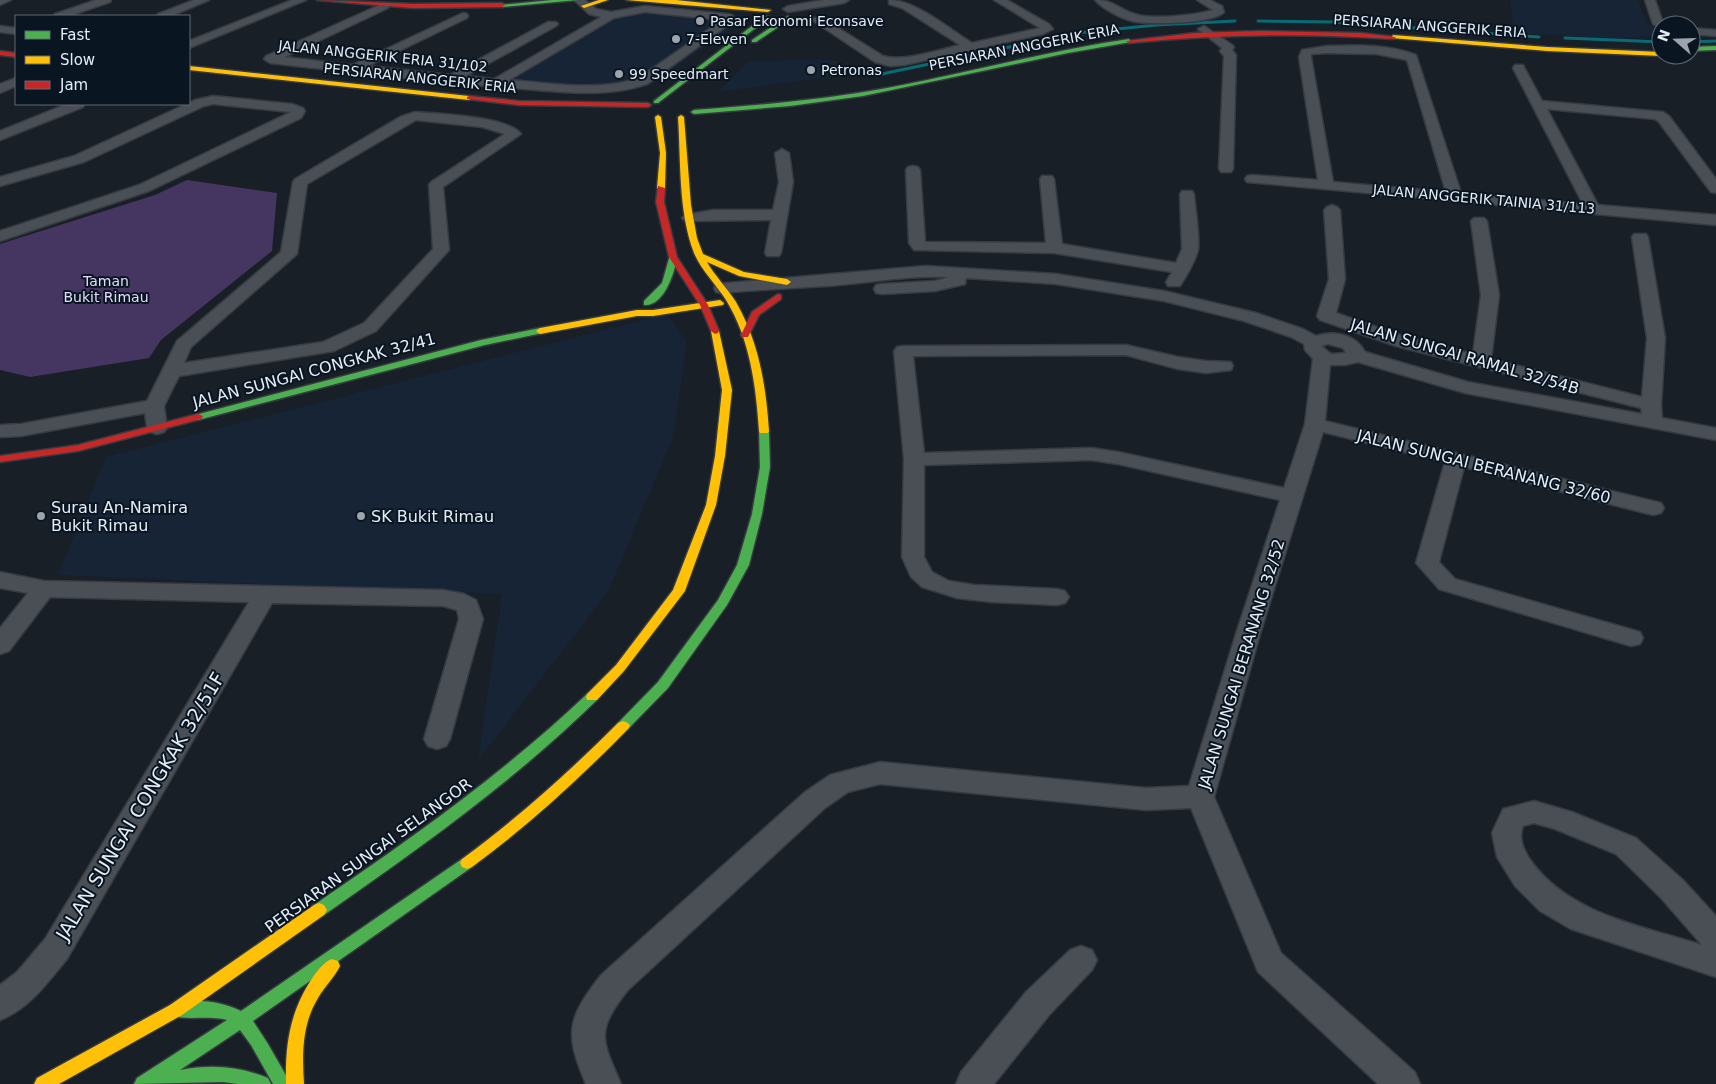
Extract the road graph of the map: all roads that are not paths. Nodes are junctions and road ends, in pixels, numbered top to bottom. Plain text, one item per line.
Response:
1 (6, 0) edge
2 (106, 0) edge
3 (204, 0) edge
4 (301, 0) edge
5 (320, 0) edge
6 (569, 0) edge
7 (605, 0) edge
8 (629, 0) edge
9 (843, 0) edge
10 (999, 0) edge
11 (1100, 0) edge
12 (1202, 0) edge
13 (1650, 0) edge
14 (0, 2) edge
15 (521, 2) edge
16 (579, 2) edge
17 (893, 2) dead end
18 (384, 6) junction
19 (766, 14) junction
20 (791, 14) junction
21 (62, 15) edge
22 (165, 15) edge
23 (611, 15) junction
24 (1655, 15) edge
25 (463, 16) dead end
26 (818, 20) dead end
27 (552, 24) dead end
28 (588, 28) junction
29 (0, 29) edge
30 (15, 31) edge
31 (1201, 32) junction
32 (1243, 32) junction
33 (1178, 37) junction
34 (190, 45) edge
35 (0, 46) edge
36 (970, 46) junction
37 (15, 48) edge
38 (1224, 48) junction
39 (1651, 48) edge
40 (1716, 48) edge
41 (1701, 49) edge
42 (687, 50) junction
43 (0, 53) edge
44 (718, 53) junction
45 (1651, 54) edge
46 (1701, 54) edge
47 (1716, 54) edge
48 (15, 55) edge
49 (190, 68) edge
50 (355, 68) junction
51 (1518, 68) dead end
52 (190, 75) edge
53 (452, 79) junction
54 (15, 82) edge
55 (496, 83) junction
56 (0, 89) edge
57 (689, 102) junction
58 (1538, 104) junction
59 (76, 105) edge
60 (653, 109) junction
61 (681, 117) junction
62 (0, 136) edge
63 (782, 153) dead end
64 (913, 170) dead end
65 (1047, 179) dead end
66 (0, 182) edge
67 (1326, 185) junction
68 (1716, 190) edge
69 (1187, 194) dead end
70 (1455, 197) junction
71 (1593, 209) junction
72 (1332, 210) dead end
73 (781, 215) junction
74 (690, 218) junction
75 (1716, 220) edge
76 (1479, 221) dead end
77 (0, 236) edge
78 (1640, 237) dead end
79 (1054, 248) junction
80 (773, 253) dead end
81 (699, 255) junction
82 (673, 257) junction
83 (1182, 269) junction
84 (782, 289) junction
85 (698, 293) junction
86 (726, 295) junction
87 (1164, 296) junction
88 (704, 305) junction
89 (650, 308) junction
90 (683, 319) dead end
91 (700, 326) dead end
92 (745, 335) junction
93 (717, 336) junction
94 (1318, 350) junction
95 (1481, 363) junction
96 (1224, 366) dead end
97 (172, 372) junction
98 (154, 406) junction
99 (1652, 414) junction
100 (1315, 424) junction
101 (157, 428) junction
102 (0, 432) edge
103 (1716, 434) edge
104 (914, 459) junction
105 (1456, 459) junction
106 (0, 460) edge
107 (1293, 496) junction
108 (1653, 508) dead end
109 (0, 580) edge
110 (44, 589) junction
111 (265, 596) junction
112 (1057, 597) dead end
113 (1631, 638) dead end
114 (0, 645) edge
115 (437, 739) dead end
116 (1200, 797) junction
117 (361, 936) junction
118 (1716, 938) edge
119 (1081, 960) dead end
120 (1716, 963) edge
121 (0, 1005) edge
122 (176, 1010) junction
123 (242, 1019) junction
124 (43, 1084) edge
125 (143, 1084) edge
126 (152, 1084) edge
127 (262, 1084) edge
128 (282, 1084) edge
129 (295, 1084) edge
130 (604, 1084) edge
131 (973, 1084) edge
132 (1404, 1084) edge

1 - 14 street
2 - 21 street
3 - 22 street
4 - 34 street
5 - 18 main road
6 - 15 main road
6 - 16 main road
6 - 28 street
7 - 16 main road
8 - 19 main road
9 - 20 street
10 - 36 street
11 - 12 street
13 - 24 street
15 - 18 main road
16 - 23 street
17 - 36 street
18 - 50 street, JALAN ANGGERIK ERIA 31/102
19 - 20 main road
19 - 44 main road
20 - 57 main road
23 - 28 street
23 - 42 street, JALAN ANGGERIK ERIA 31/102
25 - 50 street
26 - 36 street
27 - 53 street
28 - 55 street
29 - 30 street
31 - 32 main road, PERSIARAN ANGGERIK ERIA
31 - 33 main road, PERSIARAN ANGGERIK ERIA
31 - 38 street
31 - 39 main road, PERSIARAN ANGGERIK ERIA
31 - 57 main road, PERSIARAN ANGGERIK ERIA
32 - 38 main road
32 - 45 main road, PERSIARAN ANGGERIK ERIA
33 - 38 main road
33 - 57 main road, PERSIARAN ANGGERIK ERIA
35 - 37 main road
38 - 67 street, JALAN ANGGERIK TAINIA 31/113
40 - 41 main road
42 - 44 street
42 - 55 street, JALAN ANGGERIK ERIA 31/102
43 - 48 main road
44 - 60 main road
46 - 47 main road
49 - 60 main road, PERSIARAN ANGGERIK ERIA
50 - 53 street, JALAN ANGGERIK ERIA 31/102
51 - 58 street
52 - 60 main road, PERSIARAN ANGGERIK ERIA
53 - 55 street, JALAN ANGGERIK ERIA 31/102
54 - 56 street
57 - 60 main road
57 - 61 main road
58 - 68 street
58 - 71 street
59 - 62 street
60 - 61 main road
60 - 82 main road, PERSIARAN SUNGAI SELANGOR
61 - 74 main road
63 - 73 street
64 - 79 street
65 - 79 street
66 - 77 street
67 - 70 street, JALAN ANGGERIK TAINIA 31/113
67 - 70 street
69 - 83 street
70 - 71 street, JALAN ANGGERIK TAINIA 31/113
71 - 75 street, JALAN ANGGERIK TAINIA 31/113
72 - 95 street, JALAN SUNGAI RAMAL 32/54B
73 - 74 street
73 - 80 street
74 - 81 main road
76 - 95 street
78 - 99 street
79 - 83 street
81 - 84 main road
81 - 86 main road
82 - 85 main road, PERSIARAN SUNGAI SELANGOR
82 - 89 main road
83 - 87 street
84 - 86 street
84 - 87 street
84 - 92 main road
85 - 86 main road
85 - 88 main road, PERSIARAN SUNGAI SELANGOR
85 - 89 main road
86 - 88 main road
86 - 92 main road
87 - 94 street
88 - 89 main road
88 - 93 main road, PERSIARAN SUNGAI SELANGOR
89 - 90 main road
89 - 101 main road, JALAN SUNGAI CONGKAK 32/41
91 - 93 main road
92 - 117 main road
93 - 122 main road, PERSIARAN SUNGAI SELANGOR
94 - 99 street
94 - 100 street, JALAN SUNGAI BERANANG 32/52
95 - 99 street, JALAN SUNGAI RAMAL 32/54B
96 - 104 street
97 - 97 street
97 - 98 street
98 - 101 street
98 - 102 street
99 - 103 street
100 - 105 street, JALAN SUNGAI BERANANG 32/60
100 - 107 street, JALAN SUNGAI BERANANG 32/52
101 - 106 main road, JALAN SUNGAI CONGKAK 32/41
104 - 107 street
104 - 112 street
105 - 108 street, JALAN SUNGAI BERANANG 32/60
105 - 113 street
107 - 116 street, JALAN SUNGAI BERANANG 32/52
109 - 110 street
110 - 111 street
110 - 114 street
111 - 115 street
111 - 121 street, JALAN SUNGAI CONGKAK 32/51F
116 - 130 street
116 - 132 street, JALAN SUNGAI BERANANG 32/52
117 - 123 main road
117 - 129 main road
118 - 120 street
119 - 131 street
122 - 123 main road
122 - 124 main road, PERSIARAN SUNGAI SELANGOR
123 - 125 main road
123 - 128 main road
126 - 127 main road

